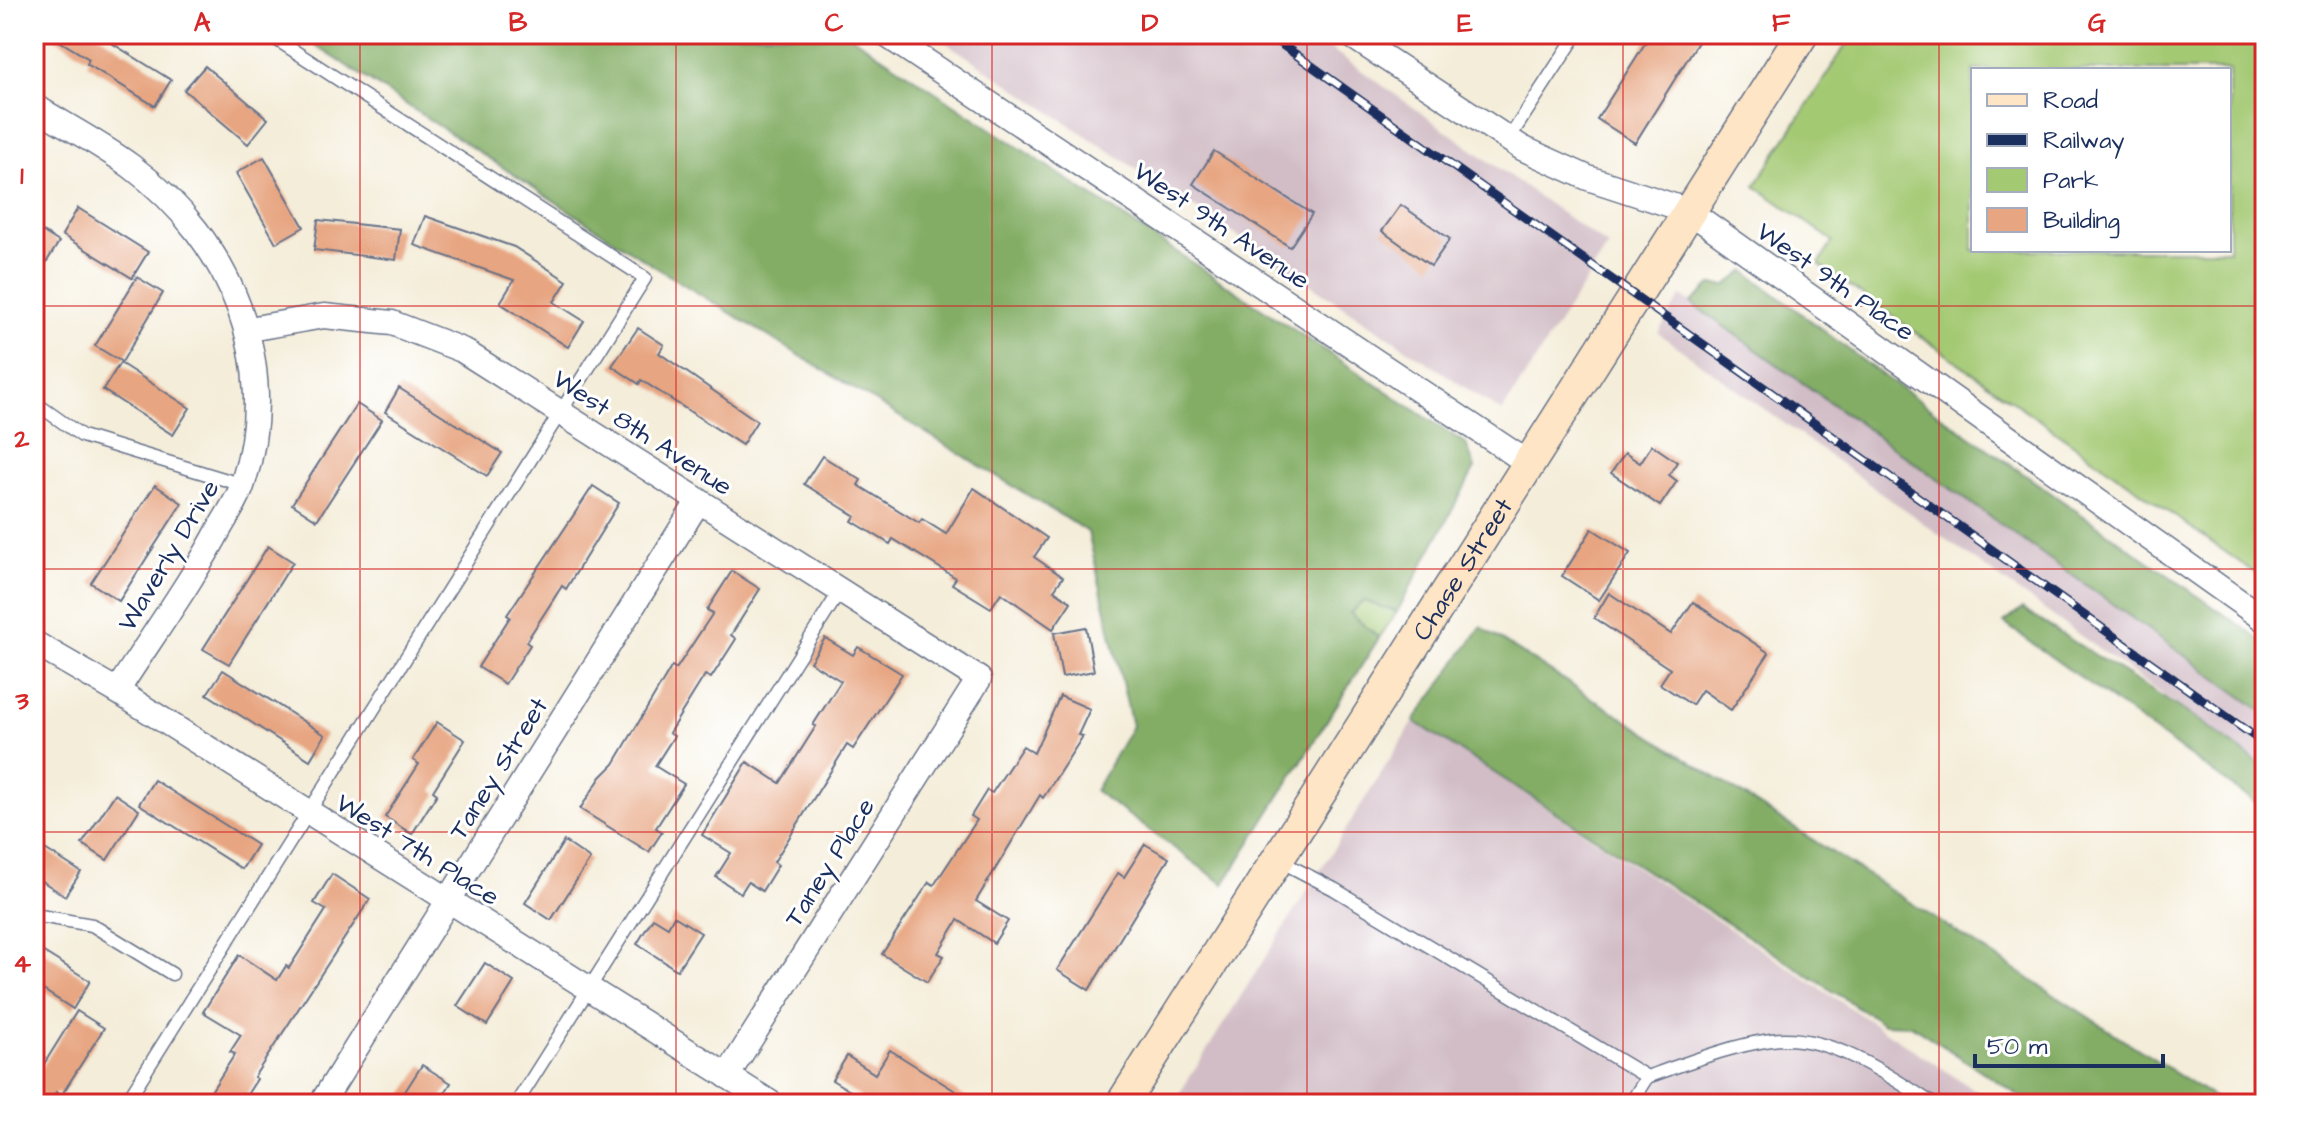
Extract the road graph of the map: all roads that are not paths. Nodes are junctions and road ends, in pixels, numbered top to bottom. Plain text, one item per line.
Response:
1 (268, 34) edge
2 (885, 34) edge
3 (1349, 34) edge
4 (1577, 34) edge
5 (1802, 34) edge
6 (34, 106) edge
7 (1508, 140) junction
8 (1689, 211) junction
9 (249, 329) junction
10 (34, 402) edge
11 (560, 411) junction
12 (1528, 463) junction
13 (243, 485) junction
14 (698, 502) junction
15 (840, 591) junction
16 (2265, 620) edge
17 (34, 643) edge
18 (979, 679) joint
19 (117, 691) junction
20 (308, 813) junction
21 (1277, 860) junction
22 (448, 902) junction
23 (34, 915) edge
24 (172, 974) dead end
25 (588, 989) junction
26 (727, 1076) junction
27 (1647, 1077) junction
28 (125, 1104) edge
29 (321, 1104) edge
30 (516, 1104) edge
31 (772, 1104) edge
32 (1122, 1104) edge
33 (1630, 1104) edge
34 (1933, 1104) edge

1 - 11 lane
2 - 12 street, West 9th Avenue
3 - 7 street, West 9th Place
4 - 7 lane
5 - 8 street, Chase Street
6 - 9 street, Waverly Drive
7 - 8 street, West 9th Place
8 - 12 street, Chase Street
8 - 16 street, West 9th Place
9 - 11 street, West 8th Avenue
9 - 13 street, Waverly Drive
10 - 13 lane
11 - 14 street, West 8th Avenue
11 - 20 lane
12 - 21 street, Chase Street
13 - 19 street, Waverly Drive
14 - 15 street, West 8th Avenue
14 - 22 street, Taney Street
15 - 18 street, West 8th Avenue
15 - 25 lane
17 - 19 street, West 7th Place
18 - 26 street, Taney Place
19 - 20 street, West 7th Place
20 - 22 street, West 7th Place
20 - 28 lane
21 - 27 lane
21 - 32 street, Chase Street
22 - 25 street, West 7th Place
22 - 29 street, Taney Street
23 - 24 lane
25 - 26 street, West 7th Place
25 - 30 lane
26 - 31 street, West 7th Place
27 - 33 lane
27 - 34 lane

